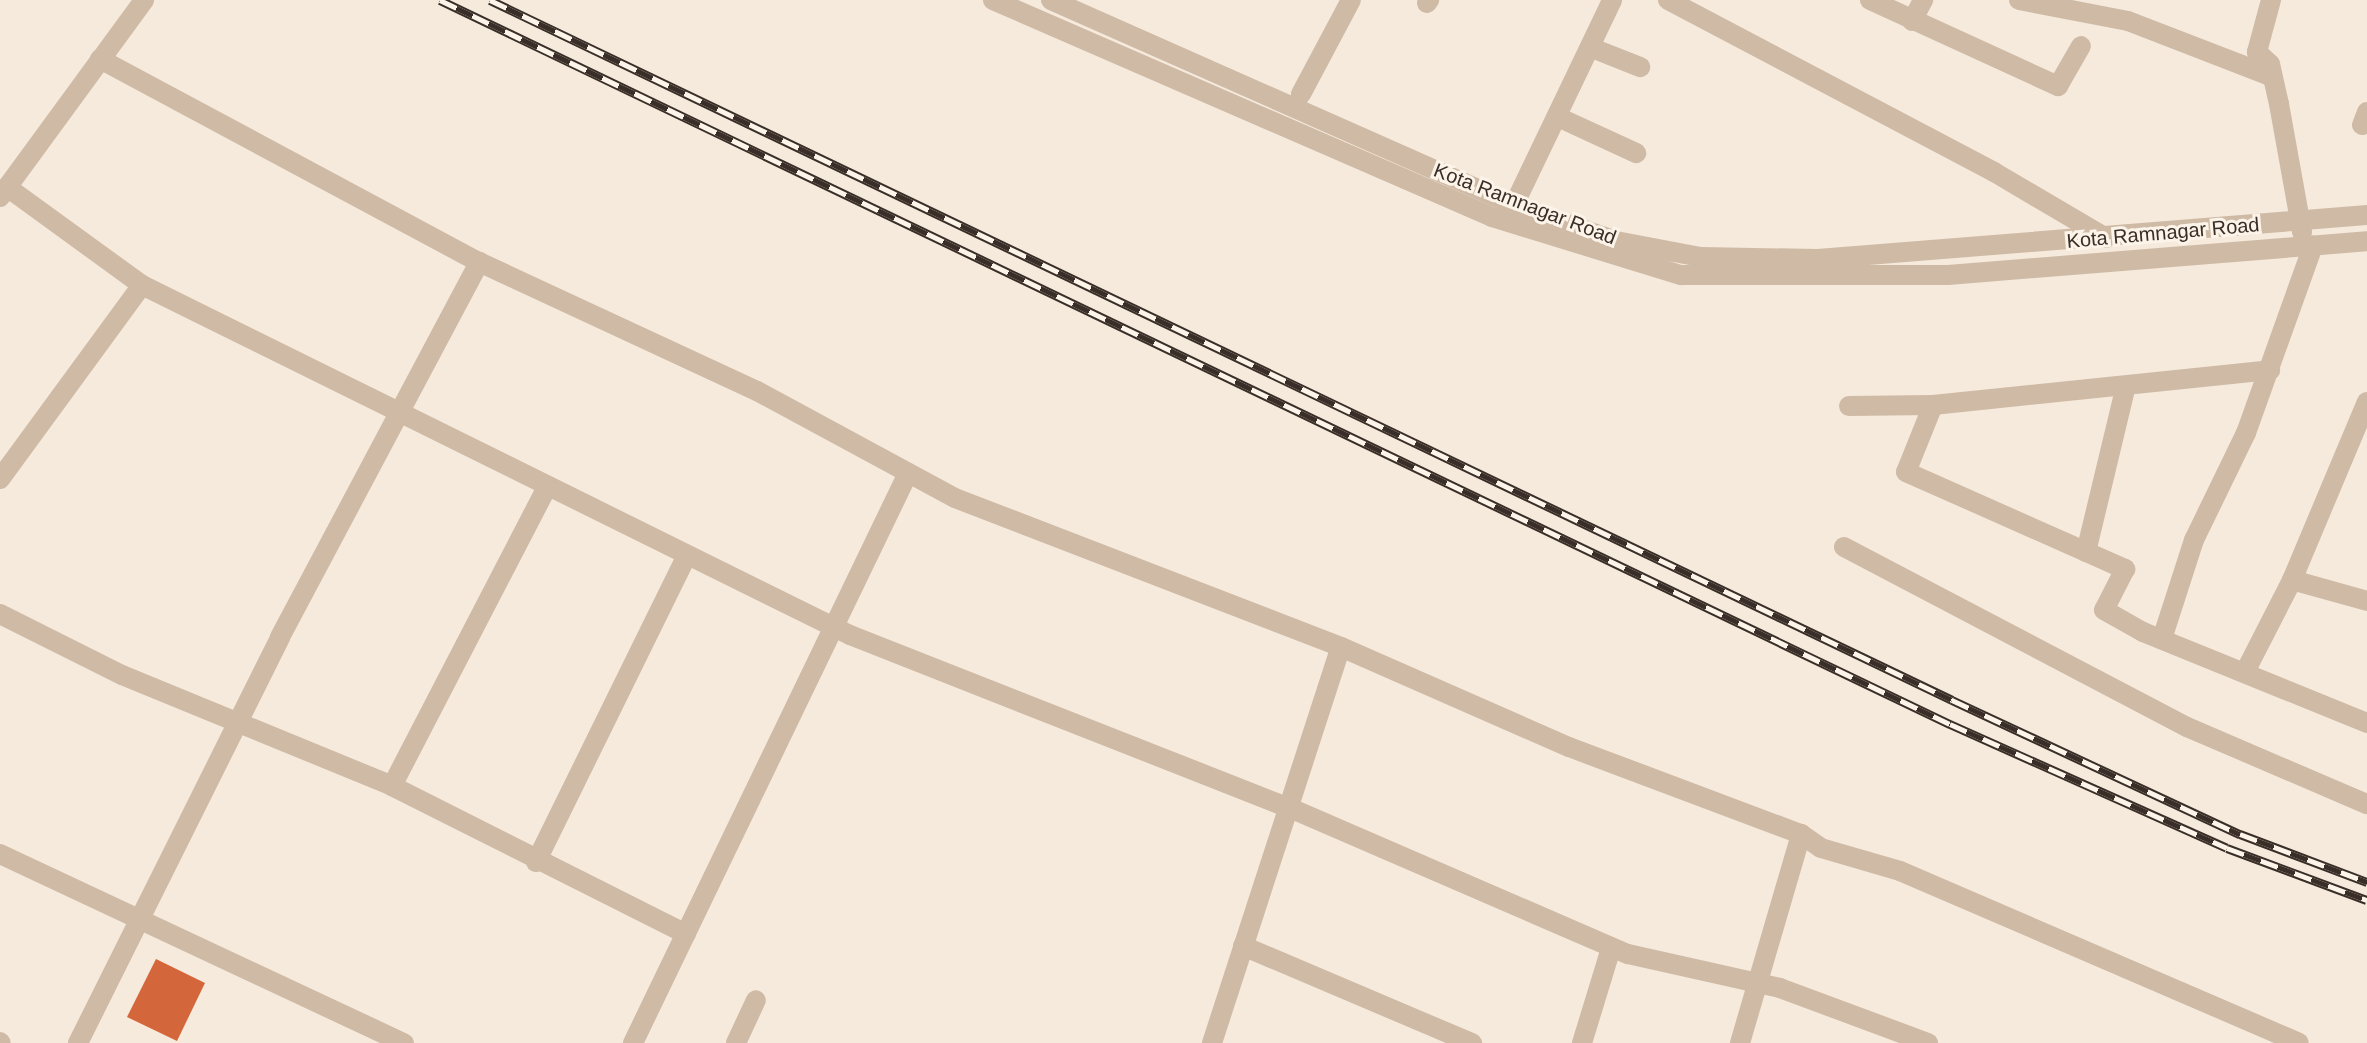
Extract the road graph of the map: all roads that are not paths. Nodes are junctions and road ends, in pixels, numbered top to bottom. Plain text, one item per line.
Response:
1 (144, 0) edge
2 (993, 0) edge
3 (1051, 0) edge
4 (1351, 0) edge
5 (1612, 0) edge
6 (1668, 0) edge
7 (1870, 0) edge
8 (1923, 0) edge
9 (2019, 0) edge
10 (2271, 0) edge
11 (1912, 21) junction
12 (2081, 46) dead end
13 (1592, 48) junction
14 (100, 59) junction
15 (1640, 67) dead end
16 (2273, 77) junction
17 (1301, 94) dead end
18 (1560, 118) junction
19 (1636, 153) dead end
20 (4, 192) edge
21 (1514, 205) junction
22 (2367, 215) edge
23 (2300, 222) junction
24 (2106, 238) junction
25 (2367, 241) edge
26 (2309, 247) junction
27 (479, 262) junction
28 (142, 285) junction
29 (2270, 370) junction
30 (2126, 386) junction
31 (2367, 402) edge
32 (1933, 405) junction
33 (1849, 406) dead end
34 (398, 415) junction
35 (908, 473) junction
36 (0, 479) edge
37 (547, 487) junction
38 (1844, 547) dead end
39 (2086, 552) junction
40 (686, 557) junction
41 (2292, 580) junction
42 (2367, 601) edge
43 (0, 614) edge
44 (836, 629) junction
45 (2162, 639) junction
46 (1341, 647) junction
47 (2246, 670) junction
48 (242, 721) junction
49 (2367, 723) edge
50 (392, 786) junction
51 (2367, 804) edge
52 (1290, 808) junction
53 (1801, 834) junction
54 (0, 854) edge
55 (536, 862) junction
56 (137, 921) junction
57 (686, 934) junction
58 (1243, 946) junction
59 (1611, 948) junction
60 (1755, 982) junction
61 (756, 1000) dead end
62 (1892, 1036) edge
63 (2267, 1038) edge
64 (78, 1043) edge
65 (404, 1043) edge
66 (633, 1043) edge
67 (736, 1043) edge
68 (1212, 1043) edge
69 (1472, 1043) edge
70 (1582, 1043) edge
71 (1740, 1043) edge
72 (1928, 1043) edge
73 (2299, 1043) edge

1 - 14 street
2 - 26 street
3 - 21 street, Kota Ramnagar Road
4 - 17 street
5 - 13 street
6 - 24 street
7 - 11 street
8 - 11 street
9 - 16 street
10 - 16 street
11 - 12 street
13 - 15 street
13 - 18 street
14 - 20 street
14 - 27 street
16 - 23 street
18 - 19 street
18 - 21 street
20 - 28 street
21 - 24 street, Kota Ramnagar Road
22 - 23 street, Kota Ramnagar Road
23 - 24 street, Kota Ramnagar Road
23 - 26 street
25 - 26 street
26 - 29 street
27 - 34 street
27 - 35 street
28 - 34 street
28 - 36 street
29 - 30 street
29 - 45 street
30 - 32 street
30 - 39 street
31 - 41 street
32 - 33 street
32 - 39 street
34 - 37 street
34 - 48 street
35 - 44 street
35 - 46 street
37 - 40 street
37 - 50 street
38 - 51 street
39 - 45 street
40 - 44 street
40 - 55 street
41 - 42 street
41 - 47 street
43 - 48 street
44 - 52 street
44 - 57 street
45 - 47 street
46 - 52 street
46 - 53 street
47 - 49 street
48 - 50 street
48 - 56 street
50 - 55 street
52 - 58 street
52 - 59 street
53 - 60 street
53 - 63 street
54 - 56 street
55 - 57 street
56 - 64 street
56 - 65 street
57 - 66 street
58 - 68 street
58 - 69 street
59 - 60 street
59 - 70 street
60 - 62 street
60 - 71 street
61 - 67 street
62 - 72 street
63 - 73 street

